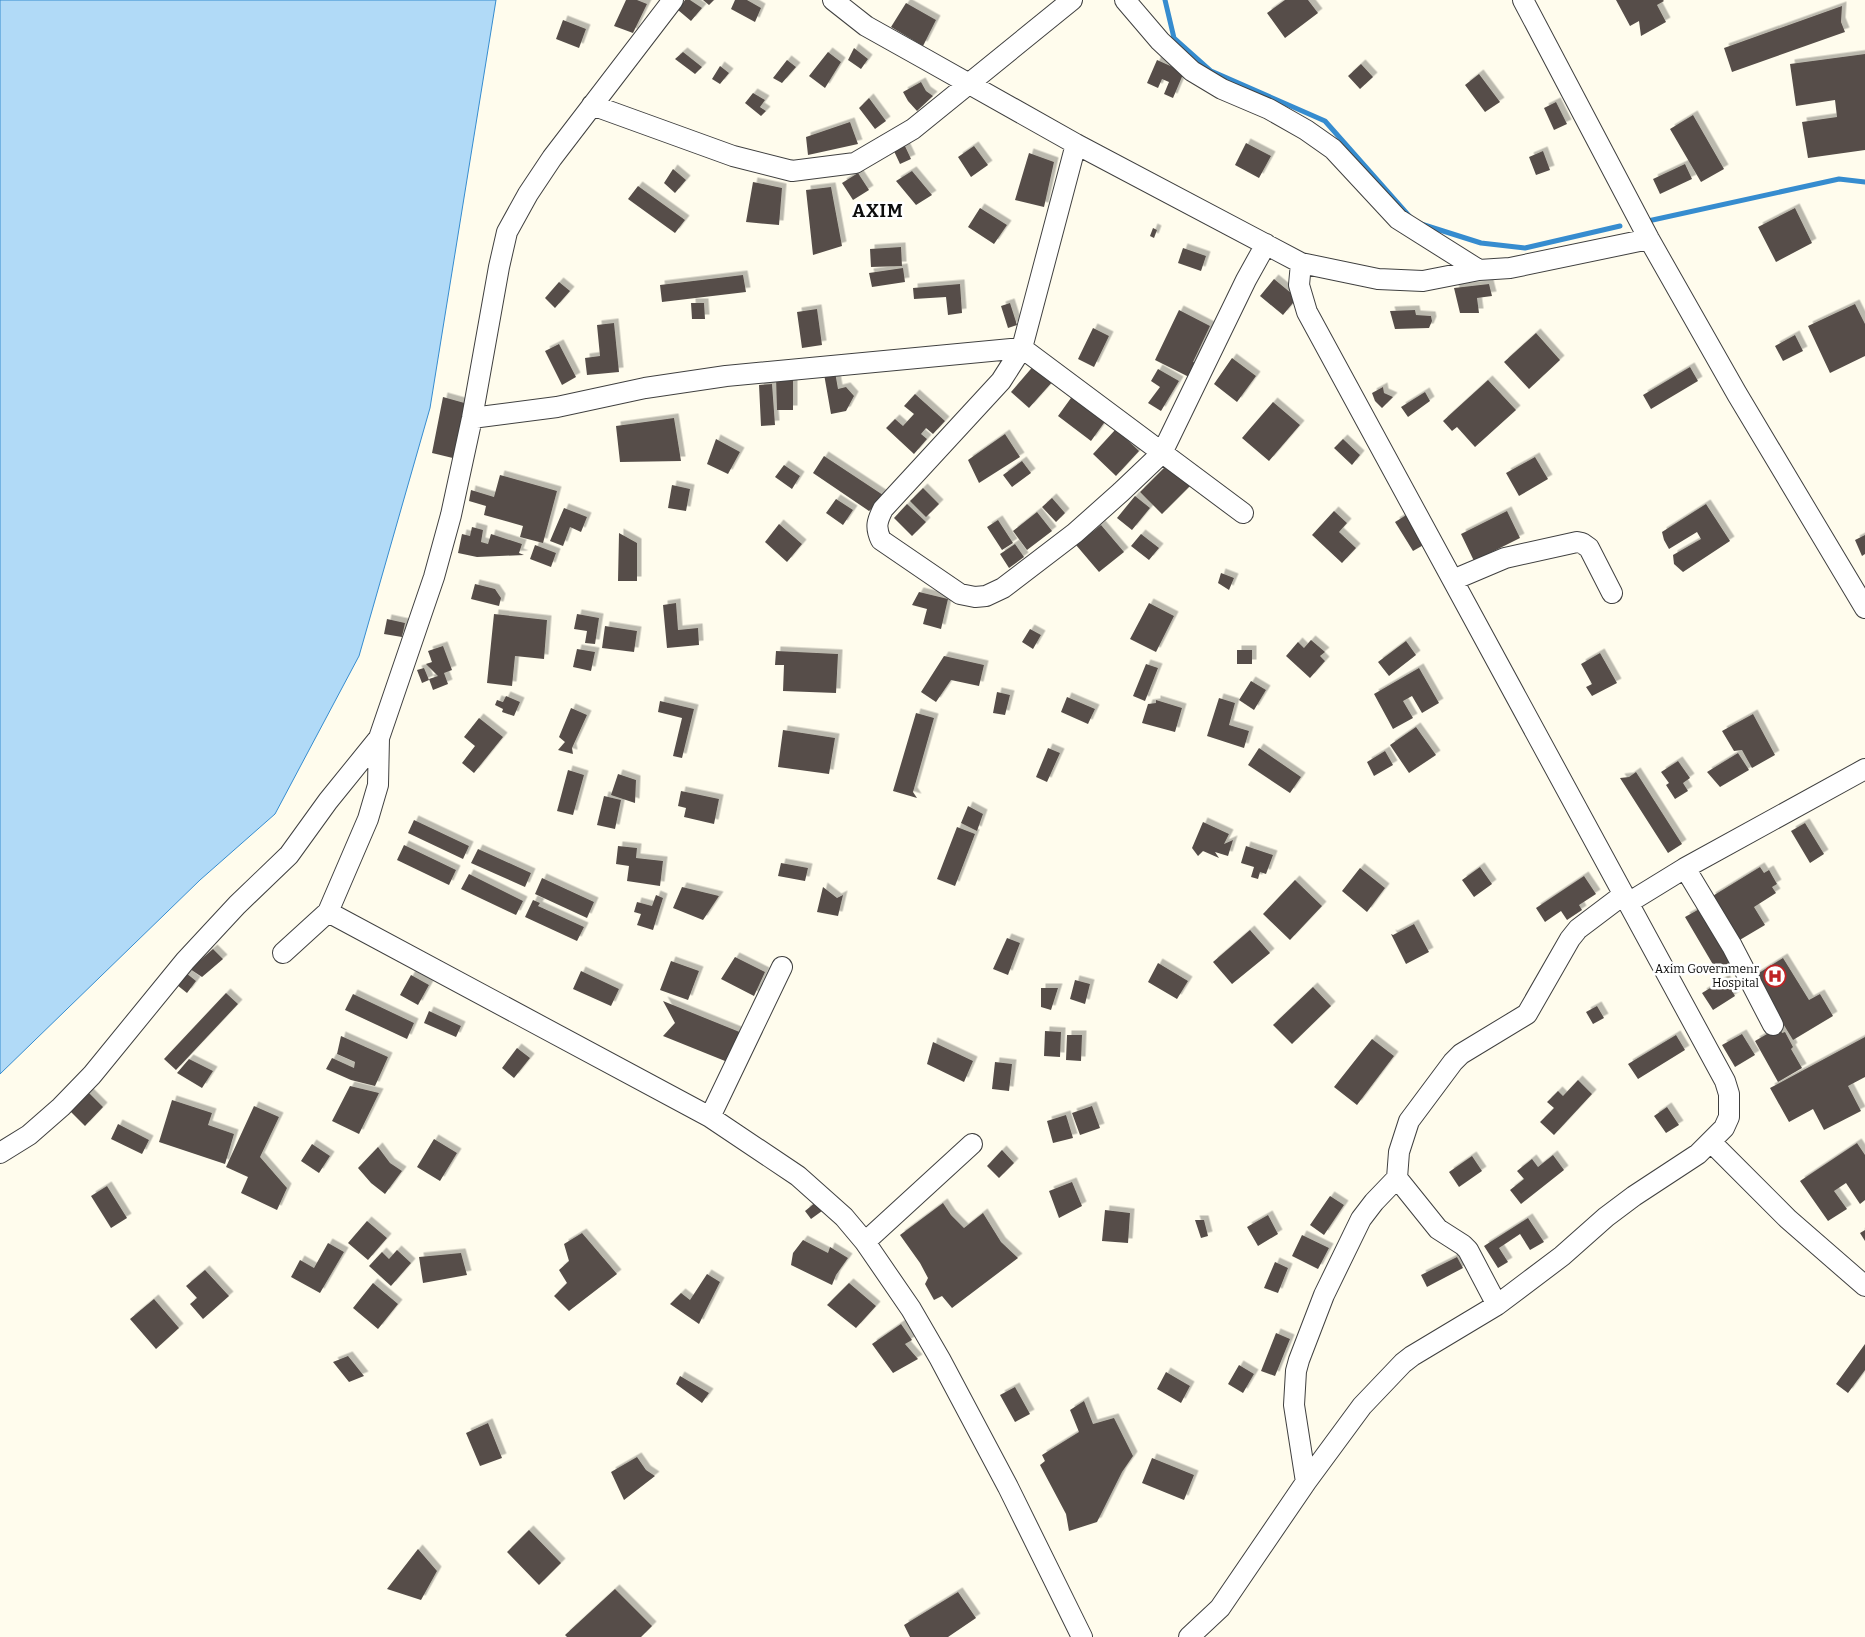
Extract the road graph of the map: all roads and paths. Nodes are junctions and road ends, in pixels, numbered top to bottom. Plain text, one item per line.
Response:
1 (673, 0) edge
2 (833, 0) edge
3 (1072, 0) edge
4 (1125, 0) edge
5 (1523, 0) edge
6 (970, 84) junction
7 (592, 104) junction
8 (1076, 144) junction
9 (1649, 239) junction
10 (1266, 244) junction
11 (1301, 263) junction
12 (1479, 270) junction
13 (1022, 348) junction
14 (472, 418) junction
15 (1162, 453) junction
16 (1242, 513) dead end
17 (1453, 580) junction
18 (1612, 593) dead end
19 (1865, 608) edge
20 (379, 738) junction
21 (1865, 769) edge
22 (1685, 868) junction
23 (1625, 899) junction
24 (328, 912) junction
25 (283, 953) dead end
26 (782, 967) dead end
27 (1773, 1025) dead end
28 (710, 1117) junction
29 (1711, 1142) junction
30 (972, 1144) dead end
31 (0, 1153) edge
32 (1397, 1178) junction
33 (865, 1242) junction
34 (1865, 1286) edge
35 (1497, 1305) junction
36 (1306, 1482) junction
37 (1082, 1637) edge
38 (1189, 1637) edge

1 - 7 street
2 - 6 street
3 - 6 street
4 - 12 street
5 - 9 street
6 - 7 street
6 - 8 street
7 - 14 street
8 - 10 street
8 - 13 street
9 - 12 street
9 - 19 street
10 - 11 street
10 - 15 street
11 - 12 street
11 - 17 street
13 - 14 street
13 - 15 street
13 - 15 street
14 - 20 street
15 - 16 street
17 - 18 street
17 - 23 street
20 - 24 street
20 - 31 street
21 - 22 street
22 - 23 street
22 - 27 street
23 - 29 street
23 - 32 street
24 - 25 street
24 - 28 street
26 - 28 street
28 - 33 street
29 - 34 street
29 - 35 street
30 - 33 street
32 - 35 street
32 - 36 street
33 - 37 street
35 - 36 street
36 - 38 street

